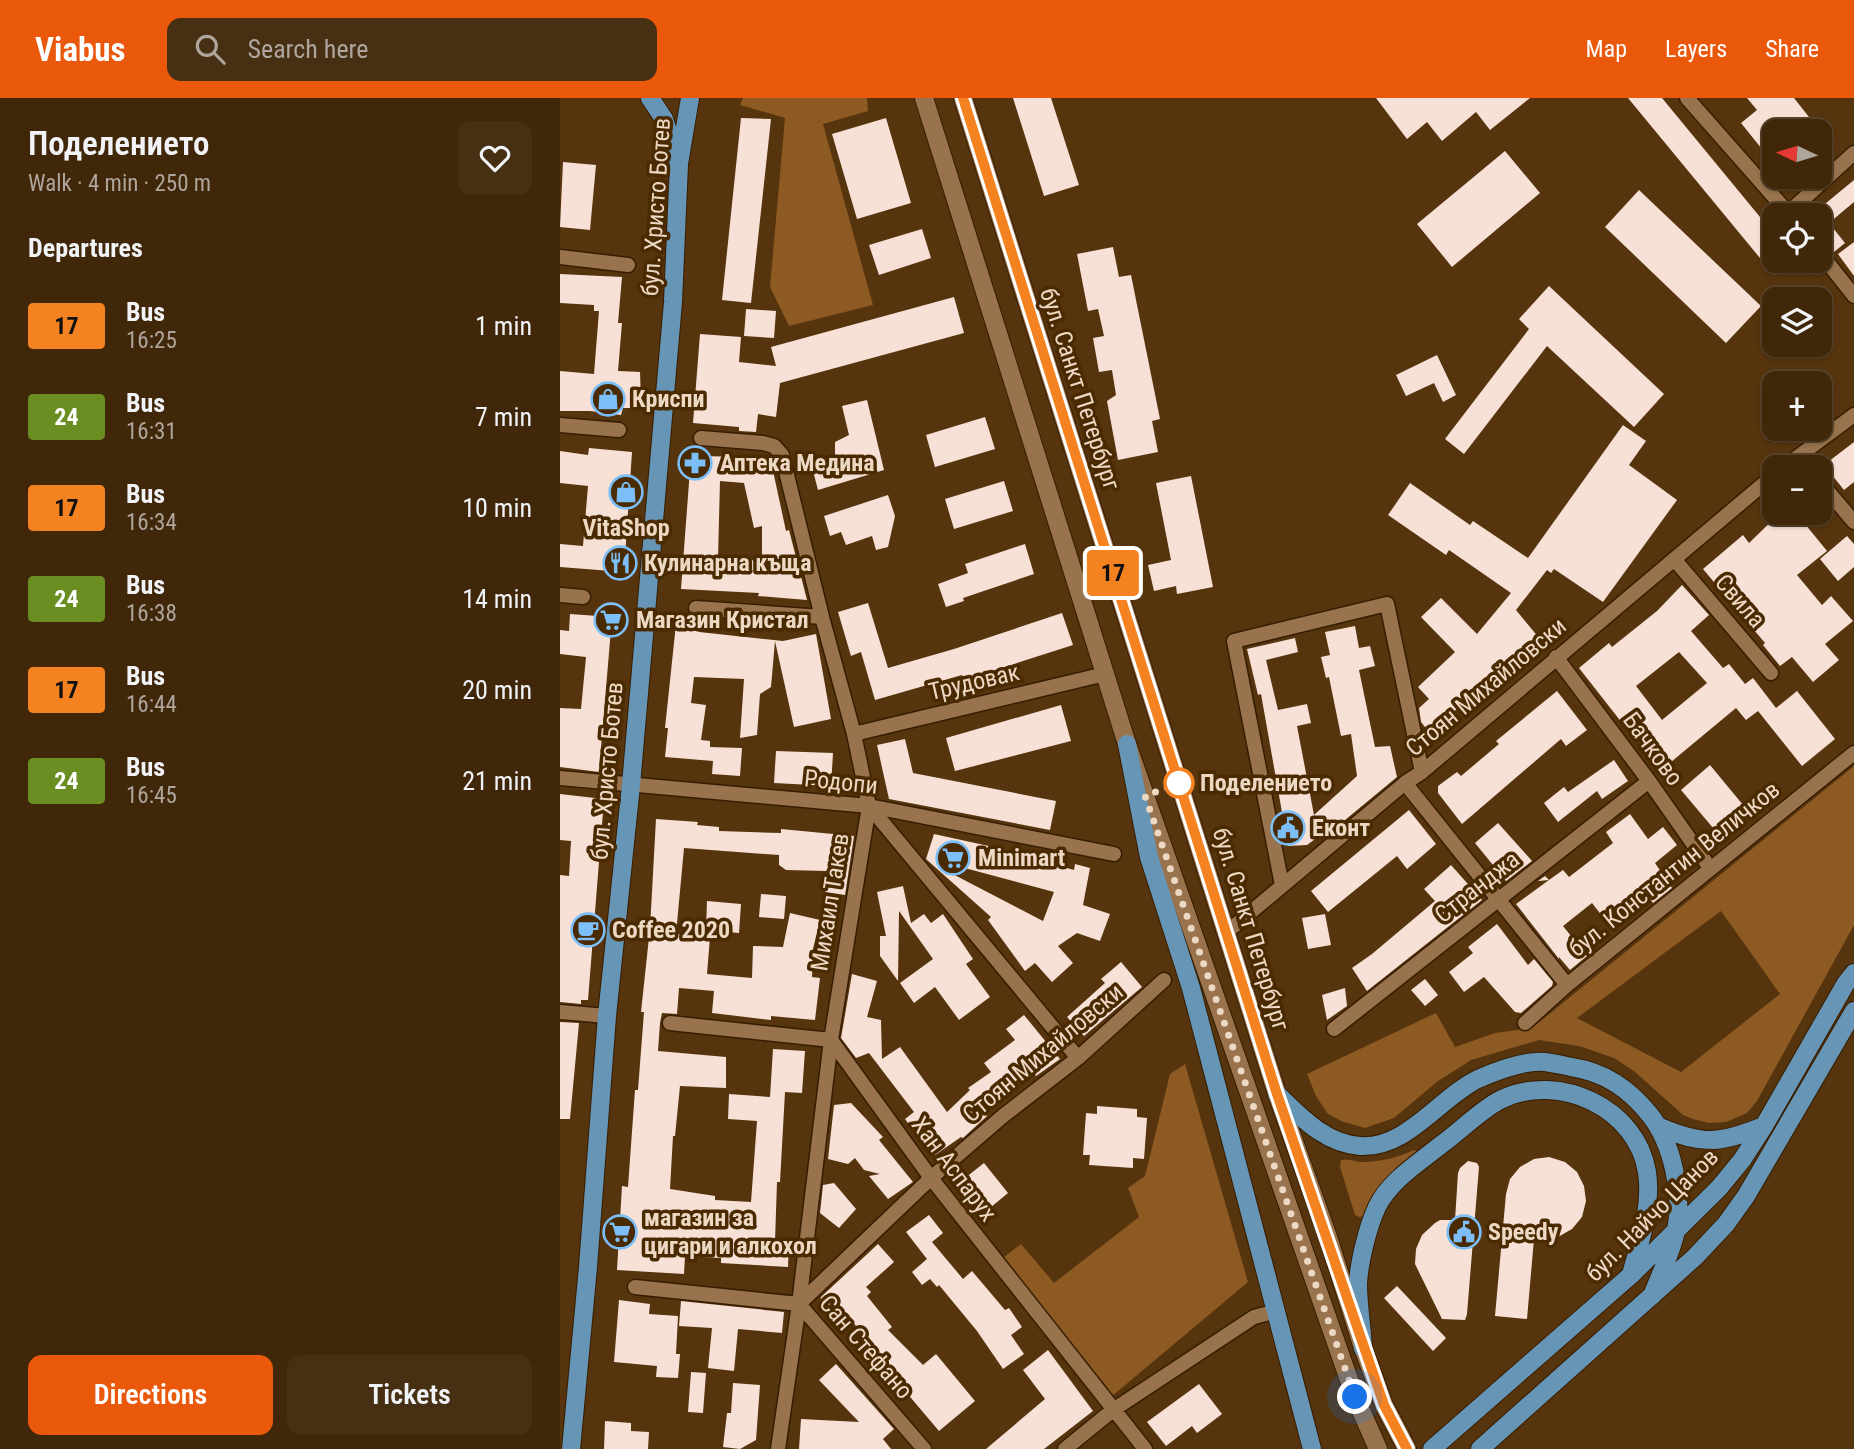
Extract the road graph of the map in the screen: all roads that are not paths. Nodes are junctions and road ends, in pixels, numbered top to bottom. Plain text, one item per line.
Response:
1 (650, 98) edge
2 (690, 98) edge
3 (924, 98) edge
4 (963, 98) edge
5 (1687, 98) edge
6 (1854, 153) edge
7 (679, 164) junction
8 (1779, 203) edge
9 (1801, 203) edge
10 (560, 257) edge
11 (628, 265) dead end
12 (1832, 268) edge
13 (1854, 296) edge
14 (1854, 415) edge
15 (560, 425) edge
16 (620, 430) dead end
17 (701, 438) dead end
18 (1810, 455) edge
19 (1762, 485) edge
20 (1832, 496) edge
21 (1854, 522) edge
22 (1674, 559) junction
23 (560, 595) edge
24 (583, 597) dead end
25 (696, 608) dead end
26 (822, 617) junction
27 (1556, 657) junction
28 (1771, 673) dead end
29 (1105, 674) junction
30 (854, 734) junction
31 (1127, 744) junction
32 (1854, 753) edge
33 (1422, 772) junction
34 (560, 778) edge
35 (1649, 781) junction
36 (1405, 783) junction
37 (631, 785) junction
38 (869, 806) junction
39 (1114, 854) dead end
40 (1710, 869) junction
41 (1283, 885) junction
42 (1498, 900) junction
43 (1227, 932) junction
44 (1854, 973) edge
45 (1164, 980) dead end
46 (1567, 985) junction
47 (1854, 1011) edge
48 (560, 1012) edge
49 (607, 1016) junction
50 (670, 1023) dead end
51 (1525, 1023) dead end
52 (1334, 1029) dead end
53 (831, 1040) junction
54 (1078, 1058) junction
55 (1277, 1094) junction
56 (1764, 1126) junction
57 (1660, 1127) junction
58 (931, 1178) junction
59 (1676, 1230) junction
60 (1631, 1275) junction
61 (635, 1287) dead end
62 (1652, 1296) junction
63 (799, 1304) junction
64 (1277, 1311) junction
65 (1363, 1348) junction
66 (1113, 1410) junction
67 (571, 1449) edge
68 (778, 1449) edge
69 (924, 1449) edge
70 (1065, 1449) edge
71 (1144, 1449) edge
72 (1312, 1449) edge
73 (1378, 1449) edge
74 (1407, 1449) edge
75 (1432, 1449) edge
76 (1479, 1449) edge

1 - 7 main road
2 - 7 main road, бул. Христо Ботев
3 - 29 main road
4 - 43 main road, бул. Санкт Петербург
5 - 8 street
6 - 9 street
7 - 37 main road, бул. Христо Ботев
10 - 11 street
12 - 13 street
14 - 18 street
15 - 16 street
17 - 26 street, Михаил Такев
19 - 22 street, Стоян Михайловски
20 - 21 street
22 - 27 street, Стоян Михайловски
22 - 28 street, Свила
23 - 24 street
25 - 26 street
26 - 30 street, Михаил Такев
27 - 33 street, Стоян Михайловски
27 - 35 street, Бачково
29 - 30 street, Трудовак
29 - 31 main road
30 - 38 street, Михаил Такев
31 - 64 main road
31 - 73 main road
32 - 40 street, бул. Константин Величков
33 - 36 street, Стоян Михайловски
33 - 41 street
34 - 37 street, Родопи
35 - 40 street, Бачково
35 - 42 street, Странджа
36 - 41 street, Стоян Михайловски
36 - 42 street
37 - 38 street, Родопи
37 - 49 main road, бул. Христо Ботев
38 - 39 street, Родопи
38 - 53 street, Михаил Такев
38 - 54 street
40 - 46 street, бул. Константин Величков
41 - 43 street, Стоян Михайловски
42 - 46 street
42 - 52 street, Странджа
43 - 55 main road, бул. Санкт Петербург
44 - 56 main road, бул. Найчо Цанов
45 - 54 street, Стоян Михайловски
46 - 51 street, бул. Константин Величков
47 - 62 main road, бул. Найчо Цанов
48 - 49 street
49 - 67 main road, бул. Христо Ботев
50 - 53 street
53 - 58 street, Хан Аспарух
53 - 63 street, Михаил Такев
54 - 58 street, Стоян Михайловски
55 - 57 main road
55 - 65 main road, бул. Санкт Петербург
56 - 57 main road
56 - 59 main road, бул. Найчо Цанов
57 - 59 main road
58 - 63 street, Стоян Михайловски
58 - 66 street, Хан Аспарух
59 - 60 main road, бул. Найчо Цанов
59 - 62 main road
60 - 65 main road
60 - 75 main road, бул. Найчо Цанов
61 - 63 street, Сан Стефано
62 - 76 main road, бул. Найчо Цанов
63 - 68 street, Михаил Такев
63 - 69 street, Сан Стефано
64 - 66 street
64 - 72 main road
65 - 74 main road, бул. Санкт Петербург
66 - 70 street
66 - 71 street, Хан Аспарух

